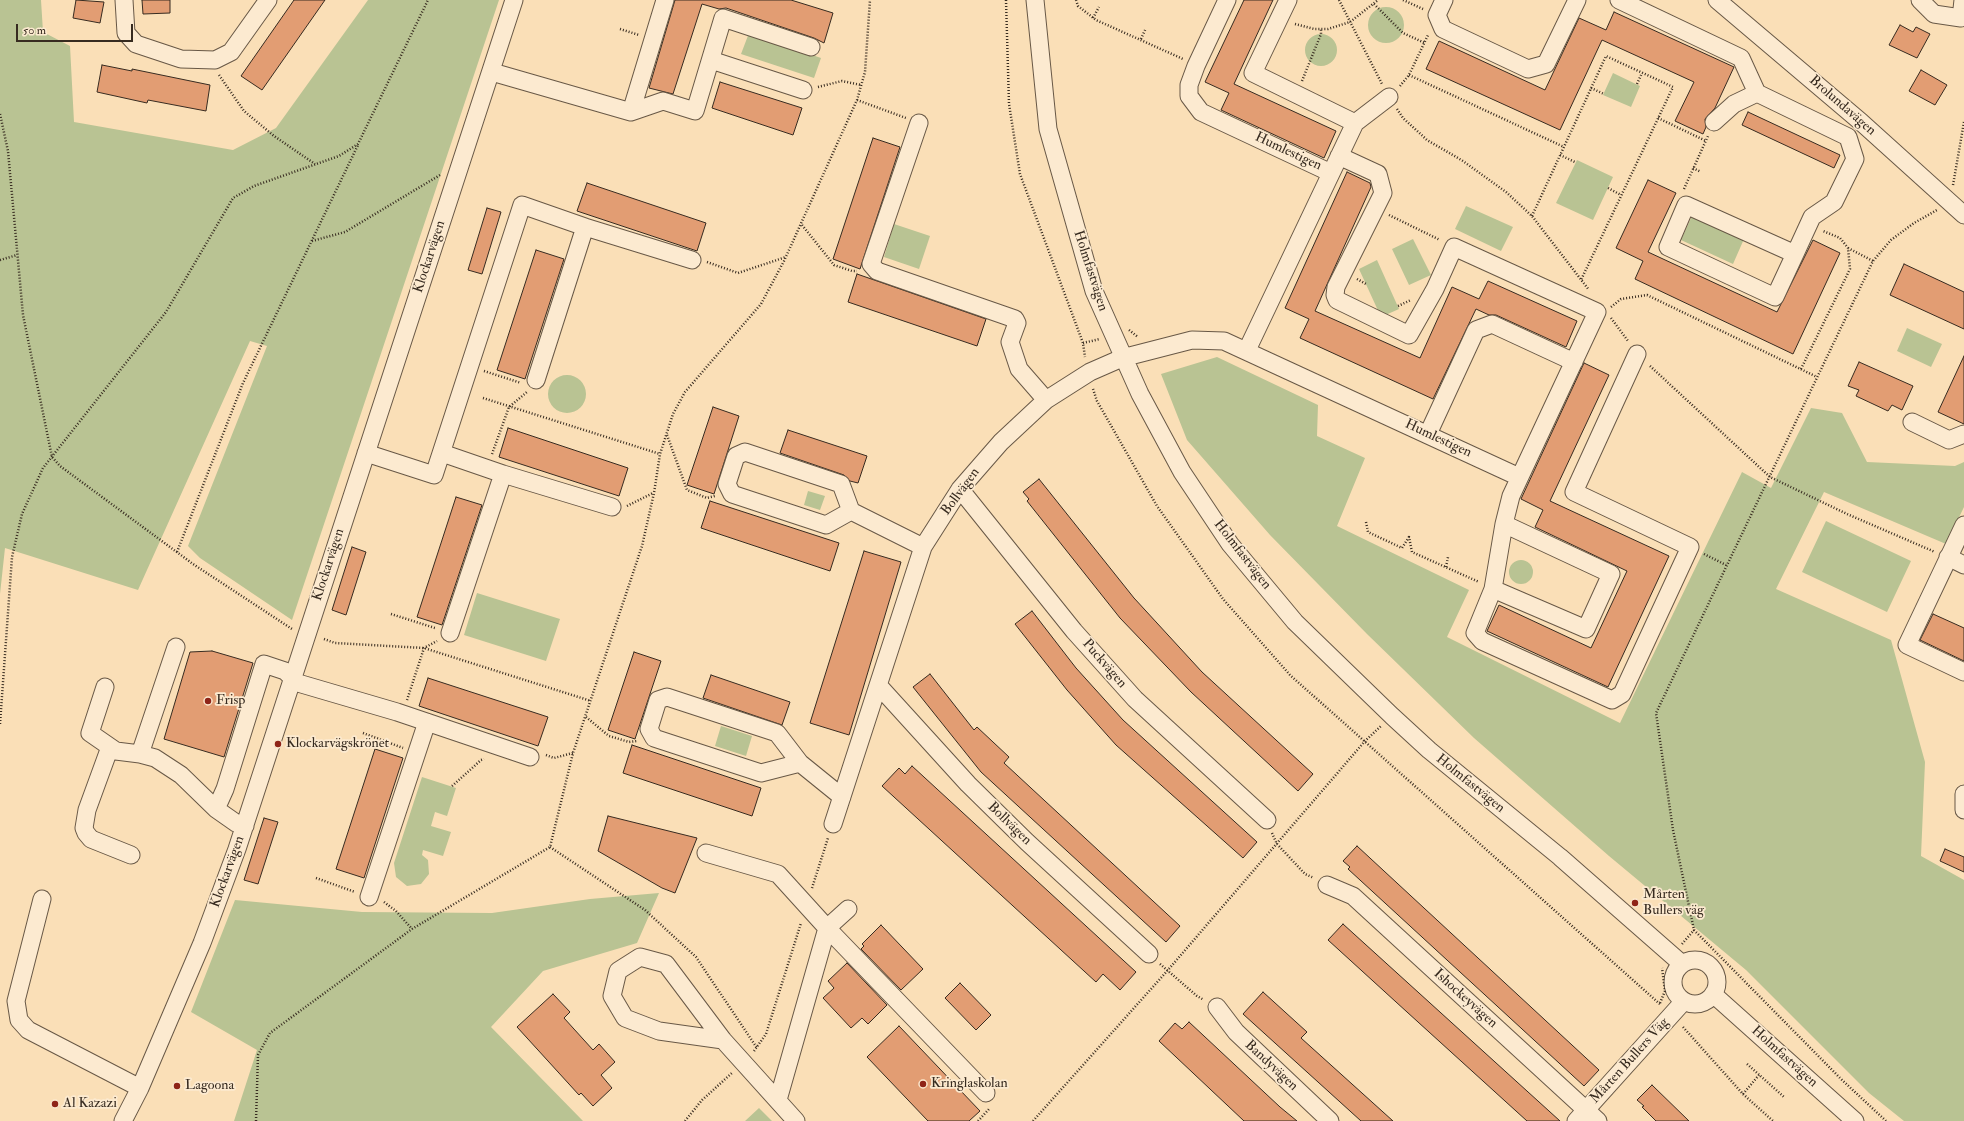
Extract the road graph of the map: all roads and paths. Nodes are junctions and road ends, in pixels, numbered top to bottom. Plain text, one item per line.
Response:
1 (124, 0) edge
2 (268, 0) edge
3 (428, 0) edge
4 (514, 0) edge
5 (665, 0) edge
6 (870, 0) edge
7 (1006, 0) edge
8 (1034, 0) edge
9 (1076, 0) edge
10 (1226, 0) edge
11 (1288, 0) edge
12 (1339, 0) edge
13 (1378, 0) edge
14 (1404, 0) edge
15 (1444, 0) edge
16 (1577, 0) edge
17 (1620, 0) edge
18 (1717, 0) edge
19 (1920, 0) edge
20 (1963, 0) edge
21 (1374, 4) junction
22 (1099, 7) dead end
23 (1437, 16) junction
24 (1094, 18) junction
25 (1279, 19) junction
26 (1350, 22) junction
27 (1146, 28) dead end
28 (1321, 29) junction
29 (1141, 39) junction
30 (1425, 43) junction
31 (811, 47) dead end
32 (215, 60) junction
33 (711, 60) junction
34 (1311, 62) dead end
35 (1196, 66) junction
36 (492, 72) junction
37 (1642, 73) junction
38 (1409, 75) junction
39 (1637, 84) dead end
40 (861, 85) junction
41 (1591, 88) junction
42 (803, 90) joint
43 (1757, 93) junction
44 (1604, 94) dead end
45 (1389, 97) junction
46 (857, 100) junction
47 (631, 112) junction
48 (0, 114) edge
49 (1658, 118) junction
50 (1714, 122) joint
51 (1861, 122) junction
52 (1964, 122) edge
53 (918, 123) joint
54 (1355, 123) junction
55 (1848, 137) junction
56 (1706, 141) junction
57 (358, 144) junction
58 (1564, 147) junction
59 (1560, 155) junction
60 (1339, 156) junction
61 (1575, 162) dead end
62 (316, 164) junction
63 (1693, 168) junction
64 (1701, 172) dead end
65 (458, 173) junction
66 (1331, 173) junction
67 (1608, 188) dead end
68 (1621, 195) junction
69 (1376, 209) junction
70 (1960, 210) edge
71 (1684, 211) junction
72 (1532, 216) junction
73 (1808, 224) junction
74 (802, 225) junction
75 (585, 226) junction
76 (312, 241) junction
77 (1454, 246) junction
78 (1848, 248) junction
79 (1795, 254) junction
80 (17, 255) junction
81 (786, 257) junction
82 (0, 260) edge
83 (692, 260) joint
84 (1873, 261) junction
85 (877, 271) junction
86 (1581, 280) junction
87 (1591, 292) dead end
88 (1606, 311) dead end
89 (1610, 317) dead end
90 (1247, 350) junction
91 (1637, 354) junction
92 (1122, 358) junction
93 (1574, 362) junction
94 (470, 366) junction
95 (1801, 369) junction
96 (1088, 373) junction
97 (1818, 377) junction
98 (535, 383) junction
99 (483, 398) dead end
100 (1046, 400) junction
101 (509, 407) junction
102 (1912, 422) dead end
103 (666, 434) junction
104 (1428, 434) junction
105 (1964, 434) edge
106 (442, 453) junction
107 (366, 454) junction
108 (660, 454) junction
109 (52, 457) junction
110 (487, 467) junction
111 (503, 474) junction
112 (1519, 477) junction
113 (1770, 477) junction
114 (960, 489) junction
115 (654, 493) junction
116 (732, 494) junction
117 (612, 507) joint
118 (851, 511) junction
119 (1366, 522) dead end
120 (1504, 524) junction
121 (1964, 525) edge
122 (924, 547) junction
123 (1690, 547) junction
124 (177, 552) junction
125 (1448, 557) dead end
126 (1948, 558) junction
127 (1726, 565) junction
128 (1964, 565) edge
129 (1446, 567) junction
130 (1493, 589) junction
131 (391, 614) dead end
132 (284, 625) dead end
133 (450, 633) junction
134 (324, 639) dead end
135 (176, 648) dead end
136 (424, 648) junction
137 (1964, 672) edge
138 (292, 677) junction
139 (878, 685) junction
140 (105, 687) dead end
141 (591, 701) junction
142 (402, 714) junction
143 (1392, 716) junction
144 (586, 717) junction
145 (427, 722) junction
146 (0, 724) edge
147 (363, 733) dead end
148 (654, 738) junction
149 (1365, 741) junction
150 (110, 747) junction
151 (416, 753) junction
152 (573, 753) junction
153 (140, 754) junction
154 (530, 757) joint
155 (488, 758) dead end
156 (800, 764) junction
157 (452, 786) dead end
158 (1964, 794) edge
159 (842, 797) junction
160 (216, 810) junction
161 (1964, 810) edge
162 (1267, 820) joint
163 (833, 824) joint
164 (245, 826) junction
165 (1277, 844) junction
166 (550, 847) junction
167 (706, 853) dead end
168 (130, 855) dead end
169 (316, 878) dead end
170 (1328, 885) joint
171 (369, 897) junction
172 (42, 898) dead end
173 (807, 906) junction
174 (848, 908) dead end
175 (827, 928) junction
176 (412, 929) junction
177 (1149, 954) joint
178 (1682, 964) junction
179 (1168, 970) junction
180 (1713, 994) junction
181 (1684, 1000) junction
182 (1217, 1007) joint
183 (1671, 1014) junction
184 (723, 1040) junction
185 (757, 1048) junction
186 (743, 1062) junction
187 (1747, 1064) dead end
188 (1760, 1075) junction
189 (140, 1088) junction
190 (986, 1093) dead end
191 (1743, 1094) junction
192 (1784, 1097) dead end
193 (778, 1100) junction
194 (1587, 1117) edge
195 (123, 1121) edge
196 (256, 1121) edge
197 (685, 1121) edge
198 (796, 1121) edge
199 (1032, 1121) edge
200 (1330, 1121) edge
201 (1773, 1121) edge
202 (1855, 1121) edge
203 (1886, 1121) edge

1 - 32 street
2 - 32 street
3 - 57 path
4 - 36 street, Klockarvägen
5 - 47 street
6 - 40 path
7 - 96 path
8 - 92 street, Holmfastvägen
9 - 24 path
10 - 35 street, Humlestigen
11 - 25 street
12 - 26 path
13 - 21 path
14 - 23 path
15 - 23 street
16 - 23 street
17 - 43 street
18 - 51 street, Brolundavägen
19 - 20 street
21 - 26 path
21 - 30 path
22 - 24 path
23 - 30 path
24 - 29 path
25 - 28 path
25 - 54 street
26 - 28 path
26 - 45 path
27 - 29 path
28 - 34 path
29 - 35 path
30 - 38 path
31 - 33 street
32 - 62 path
33 - 42 street
33 - 47 street
35 - 66 street, Humlestigen
36 - 47 street
36 - 65 street, Klockarvägen
37 - 39 path
37 - 41 path
37 - 49 path
38 - 45 path
38 - 58 path
40 - 42 path
40 - 46 path
41 - 44 path
41 - 58 path
43 - 50 street
43 - 55 street
45 - 54 street
45 - 72 path
46 - 53 path
46 - 74 path
48 - 80 path
49 - 56 path
49 - 68 path
50 - 56 path
51 - 55 street
51 - 70 street, Brolundavägen
52 - 70 path
53 - 85 street
54 - 60 street
55 - 73 street
56 - 63 path
57 - 62 path
57 - 76 path
58 - 59 path
59 - 61 path
59 - 72 path
60 - 66 street
60 - 69 street
62 - 109 path
63 - 64 path
63 - 71 path
65 - 76 path
65 - 107 street, Klockarvägen
66 - 90 street, Humlestigen
67 - 68 path
68 - 86 path
69 - 77 path
69 - 77 street
70 - 84 path
71 - 79 street
71 - 79 street
72 - 86 path
73 - 78 path
73 - 79 street
74 - 81 path
74 - 85 path
75 - 83 street
75 - 94 street
75 - 98 street
76 - 124 path
77 - 93 street
78 - 84 path
78 - 95 path
80 - 82 path
80 - 109 path
81 - 83 path
81 - 103 path
84 - 97 path
85 - 100 street
86 - 87 path
88 - 95 path
89 - 91 path
90 - 92 street, Humlestigen
90 - 104 street, Humlestigen
91 - 113 path
91 - 123 street
92 - 96 street, Bollvägen
92 - 143 street, Holmfastvägen
93 - 104 street
93 - 112 street
94 - 98 path
94 - 106 street
95 - 97 path
96 - 100 street, Bollvägen
96 - 149 path
97 - 113 path
98 - 101 path
99 - 101 path
100 - 114 street, Bollvägen
101 - 108 path
101 - 110 path
102 - 105 street
103 - 108 path
103 - 116 path
104 - 112 street, Humlestigen
106 - 107 street
106 - 110 street
107 - 138 street, Klockarvägen
108 - 115 path
109 - 124 path
109 - 146 path
110 - 111 street
111 - 117 street
111 - 133 street
112 - 120 street
113 - 126 path
113 - 127 path
114 - 122 street, Bollvägen
114 - 162 street, Puckvägen
115 - 117 path
115 - 141 path
116 - 118 street
116 - 118 street
118 - 122 street
119 - 129 path
120 - 130 street
120 - 130 street
121 - 126 street
122 - 139 street, Bollvägen
123 - 127 path
123 - 130 street
124 - 132 path
125 - 129 path
126 - 128 street
126 - 137 street
127 - 203 path
129 - 130 path
131 - 133 path
133 - 136 path
134 - 136 path
135 - 153 street
136 - 141 path
136 - 142 path
138 - 142 street
138 - 160 street
138 - 164 street, Klockarvägen
139 - 159 street, Bollvägen
139 - 177 street, Bollvägen
140 - 150 street
141 - 144 path
142 - 145 street
143 - 149 path
143 - 178 street, Holmfastvägen
144 - 148 path
144 - 152 path
145 - 151 street
145 - 154 street
147 - 151 path
148 - 156 street
148 - 156 street
149 - 165 path
149 - 183 path
150 - 153 street
150 - 168 street
151 - 171 street
152 - 154 path
152 - 166 path
153 - 160 street
155 - 157 path
156 - 159 street
158 - 161 street
159 - 163 street, Bollvägen
160 - 164 street
162 - 165 path
163 - 173 path
164 - 189 street, Klockarvägen
165 - 170 path
165 - 179 path
166 - 176 path
166 - 185 path
167 - 173 street
169 - 171 path
170 - 194 street, Ishockeyvägen
171 - 176 path
172 - 189 street
173 - 175 street
173 - 185 path
174 - 175 street
175 - 190 street
175 - 193 street
176 - 196 path
177 - 179 path
178 - 180 street
178 - 181 street
179 - 182 path
179 - 199 path
180 - 181 street
180 - 202 street, Holmfastvägen
181 - 183 street, Mårten Bullers Väg
182 - 200 street, Bandyvägen
183 - 191 path
183 - 194 street, Mårten Bullers Väg
184 - 184 street
184 - 186 street
185 - 186 path
186 - 193 street
186 - 197 path
187 - 188 path
188 - 191 path
188 - 192 path
189 - 195 street, Klockarvägen
191 - 201 path
193 - 198 street

